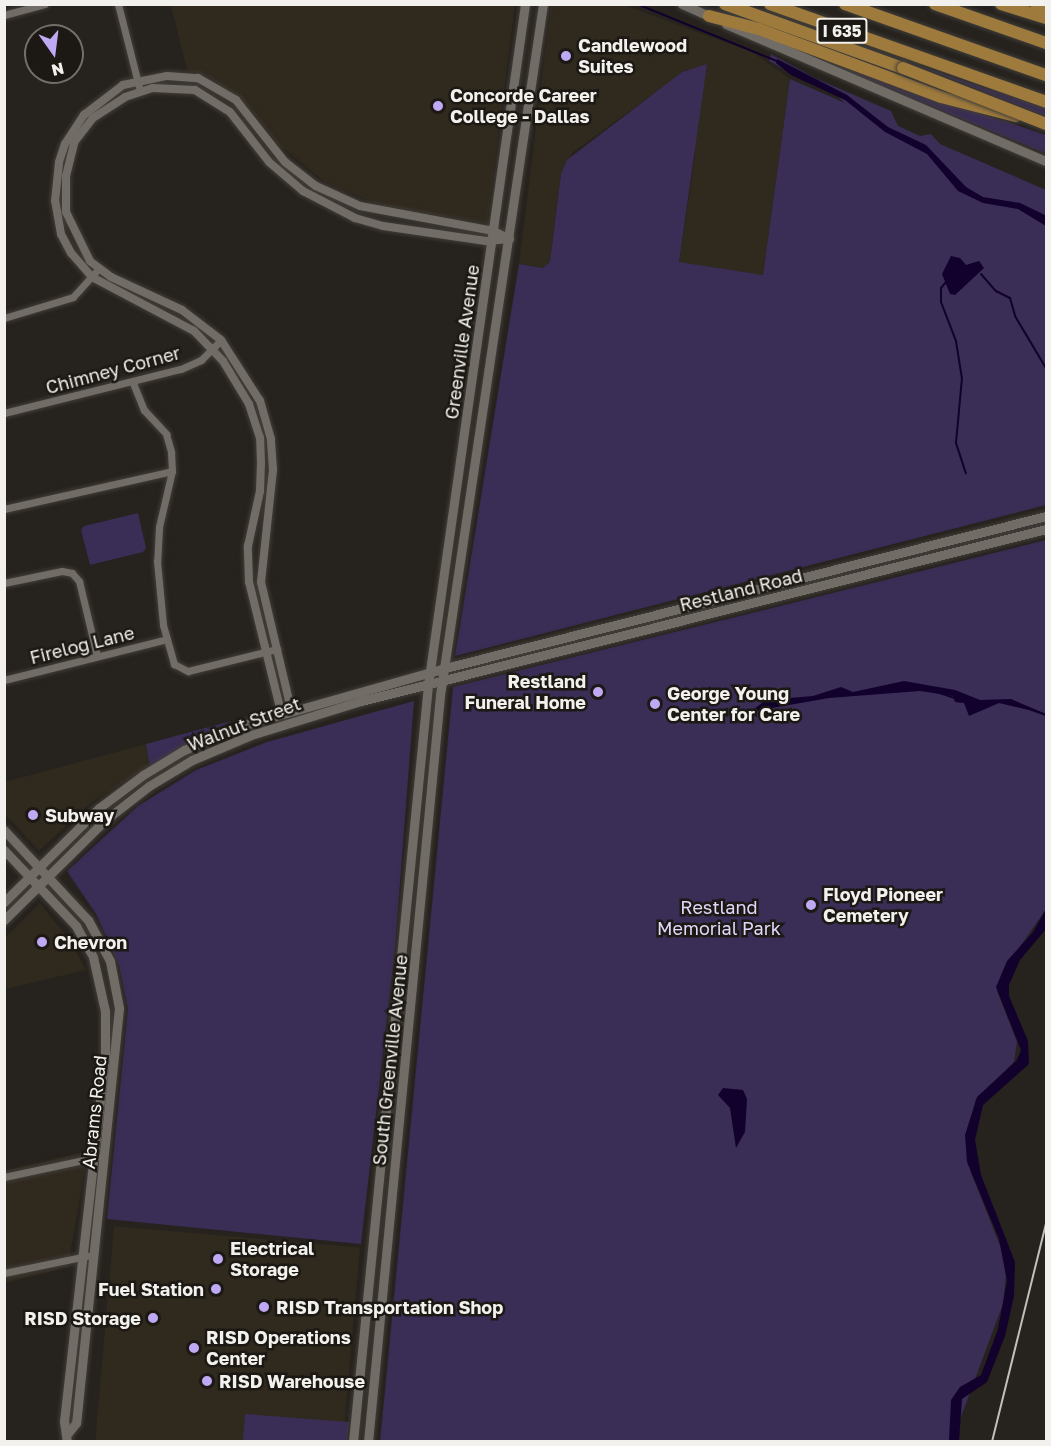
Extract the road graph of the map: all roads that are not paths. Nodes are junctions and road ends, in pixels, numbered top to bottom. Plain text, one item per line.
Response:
1 (45, 4) edge
2 (118, 4) edge
3 (525, 4) edge
4 (682, 4) edge
5 (724, 4) edge
6 (770, 4) edge
7 (845, 4) edge
8 (935, 4) edge
9 (1001, 4) edge
10 (1035, 4) edge
11 (543, 6) edge
12 (1047, 8) edge
13 (4, 15) edge
14 (709, 16) junction
15 (1047, 18) edge
16 (1047, 43) edge
17 (1047, 75) edge
18 (138, 80) junction
19 (140, 91) junction
20 (1047, 102) edge
21 (512, 114) junction
22 (528, 117) junction
23 (1047, 123) edge
24 (1047, 161) edge
25 (360, 206) junction
26 (355, 218) junction
27 (494, 231) junction
28 (510, 239) junction
29 (493, 242) junction
30 (98, 269) junction
31 (92, 278) junction
32 (4, 318) edge
33 (222, 340) junction
34 (213, 348) junction
35 (133, 383) junction
36 (4, 413) edge
37 (465, 430) junction
38 (481, 433) junction
39 (172, 471) junction
40 (4, 509) edge
41 (1047, 516) edge
42 (1047, 529) edge
43 (4, 583) edge
44 (167, 639) junction
45 (277, 649) junction
46 (266, 652) junction
47 (97, 656) junction
48 (445, 668) junction
49 (430, 672) junction
50 (4, 680) edge
51 (443, 681) junction
52 (428, 685) junction
53 (286, 710) junction
54 (422, 741) junction
55 (436, 742) junction
56 (134, 781) junction
57 (142, 791) junction
58 (417, 798) junction
59 (432, 800) junction
60 (4, 830) edge
61 (4, 850) edge
62 (39, 866) junction
63 (31, 875) junction
64 (49, 875) junction
65 (39, 885) junction
66 (4, 902) edge
67 (4, 920) edge
68 (105, 1056) junction
69 (117, 1058) junction
70 (94, 1157) junction
71 (105, 1158) junction
72 (4, 1177) edge
73 (94, 1254) junction
74 (81, 1257) junction
75 (369, 1264) junction
76 (93, 1265) junction
77 (386, 1267) junction
78 (4, 1273) edge
79 (355, 1417) junction
80 (371, 1419) junction
81 (67, 1437) edge
82 (353, 1442) edge
83 (368, 1442) edge

1 - 13 street
2 - 18 street
3 - 21 main road, Greenville Avenue
4 - 14 main road
5 - 23 highway, bridge
6 - 20 highway, I 635
7 - 17 highway
8 - 16 highway
9 - 15 highway
10 - 12 highway
11 - 22 main road, Greenville Avenue
14 - 23 highway
14 - 24 main road
18 - 19 street
18 - 25 street
18 - 31 street
19 - 26 street
19 - 30 street
21 - 22 main road
21 - 27 main road, Greenville Avenue
22 - 28 main road, Greenville Avenue
25 - 26 street
25 - 27 street
26 - 29 street
27 - 28 street
27 - 29 main road, Greenville Avenue
28 - 29 street
28 - 38 main road, Greenville Avenue
29 - 37 main road, Greenville Avenue
30 - 31 street
30 - 33 street
31 - 32 street
31 - 34 street
33 - 34 street, Chimney Corner
33 - 45 street
34 - 35 street, Chimney Corner
34 - 46 street
35 - 36 street, Chimney Corner
35 - 39 street
37 - 38 main road
37 - 49 main road, Greenville Avenue
38 - 48 main road, Greenville Avenue
39 - 40 street
39 - 44 street
41 - 48 main road, Restland Road
42 - 51 main road, Restland Road
43 - 47 street
44 - 46 street
44 - 47 street, Firelog Lane
45 - 46 street
45 - 53 street
46 - 53 street
47 - 50 street, Firelog Lane
48 - 49 main road, Walnut Street
48 - 51 main road, Greenville Avenue
49 - 52 main road, Greenville Avenue
49 - 53 main road, Walnut Street
51 - 52 main road, Walnut Street
51 - 55 main road, South Greenville Avenue
52 - 54 main road, South Greenville Avenue
52 - 57 main road, Walnut Street
53 - 56 main road, Walnut Street
54 - 55 main road
54 - 58 main road, South Greenville Avenue
55 - 59 main road, South Greenville Avenue
56 - 57 main road
56 - 62 main road, Walnut Street
57 - 64 main road, Walnut Street
58 - 59 main road
58 - 75 main road, South Greenville Avenue
59 - 77 main road, South Greenville Avenue
60 - 62 main road, Abrams Road
61 - 63 main road, Abrams Road
62 - 63 main road, Walnut Street
62 - 64 main road, Abrams Road
63 - 65 main road, Abrams Road
63 - 66 main road, Walnut Street
64 - 65 main road, Walnut Street
64 - 69 main road, Abrams Road
65 - 67 main road, Walnut Street
65 - 68 main road, Abrams Road
68 - 69 main road
68 - 70 main road, Abrams Road
69 - 71 main road, Abrams Road
70 - 71 street
70 - 72 street
70 - 74 main road, Abrams Road
71 - 73 main road, Abrams Road
73 - 74 street
73 - 76 main road, Abrams Road
74 - 76 street
74 - 78 street
74 - 81 main road, Abrams Road
75 - 77 main road
75 - 79 main road, South Greenville Avenue
76 - 81 main road, Abrams Road
77 - 80 main road, South Greenville Avenue
79 - 80 main road
79 - 82 main road, South Greenville Avenue
80 - 83 main road, South Greenville Avenue

